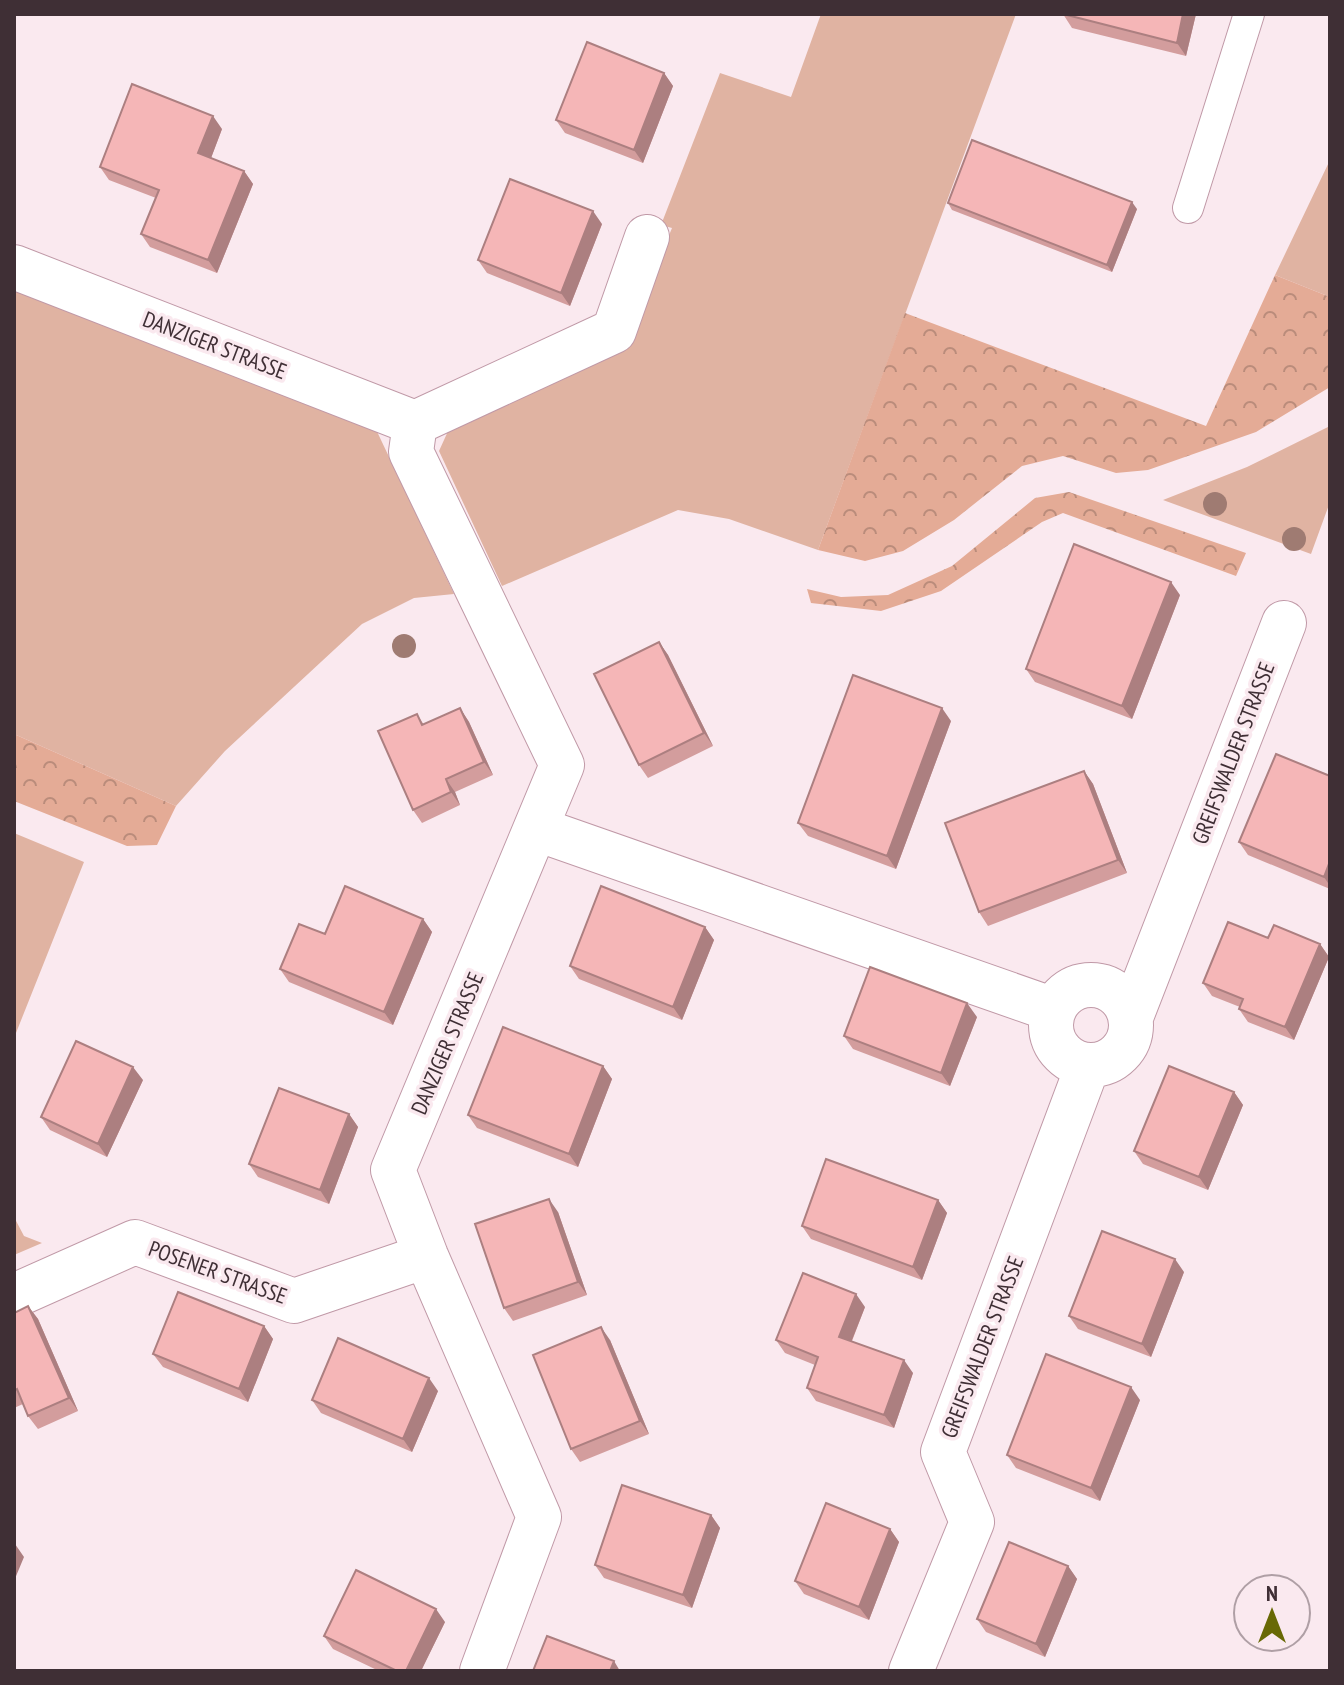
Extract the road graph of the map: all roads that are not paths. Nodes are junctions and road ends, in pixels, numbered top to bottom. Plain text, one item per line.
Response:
1 (1249, 14) edge
2 (1188, 208) dead end
3 (647, 237) dead end
4 (14, 267) edge
5 (415, 423) junction
6 (1284, 623) dead end
7 (537, 829) junction
8 (1054, 1010) junction
9 (1131, 1017) junction
10 (1088, 1065) junction
11 (426, 1256) junction
12 (14, 1296) edge
13 (482, 1671) edge
14 (911, 1671) edge

1 - 2 lane
3 - 5 street
4 - 5 street, DANZIGER STRASSE
5 - 7 street, DANZIGER STRASSE
6 - 9 street, GREIFSWALDER STRASSE
7 - 8 street
7 - 11 street, DANZIGER STRASSE
8 - 9 street
8 - 10 street
9 - 10 street, GREIFSWALDER STRASSE
10 - 14 street, GREIFSWALDER STRASSE
11 - 12 street, POSENER STRASSE
11 - 13 street, DANZIGER STRASSE

